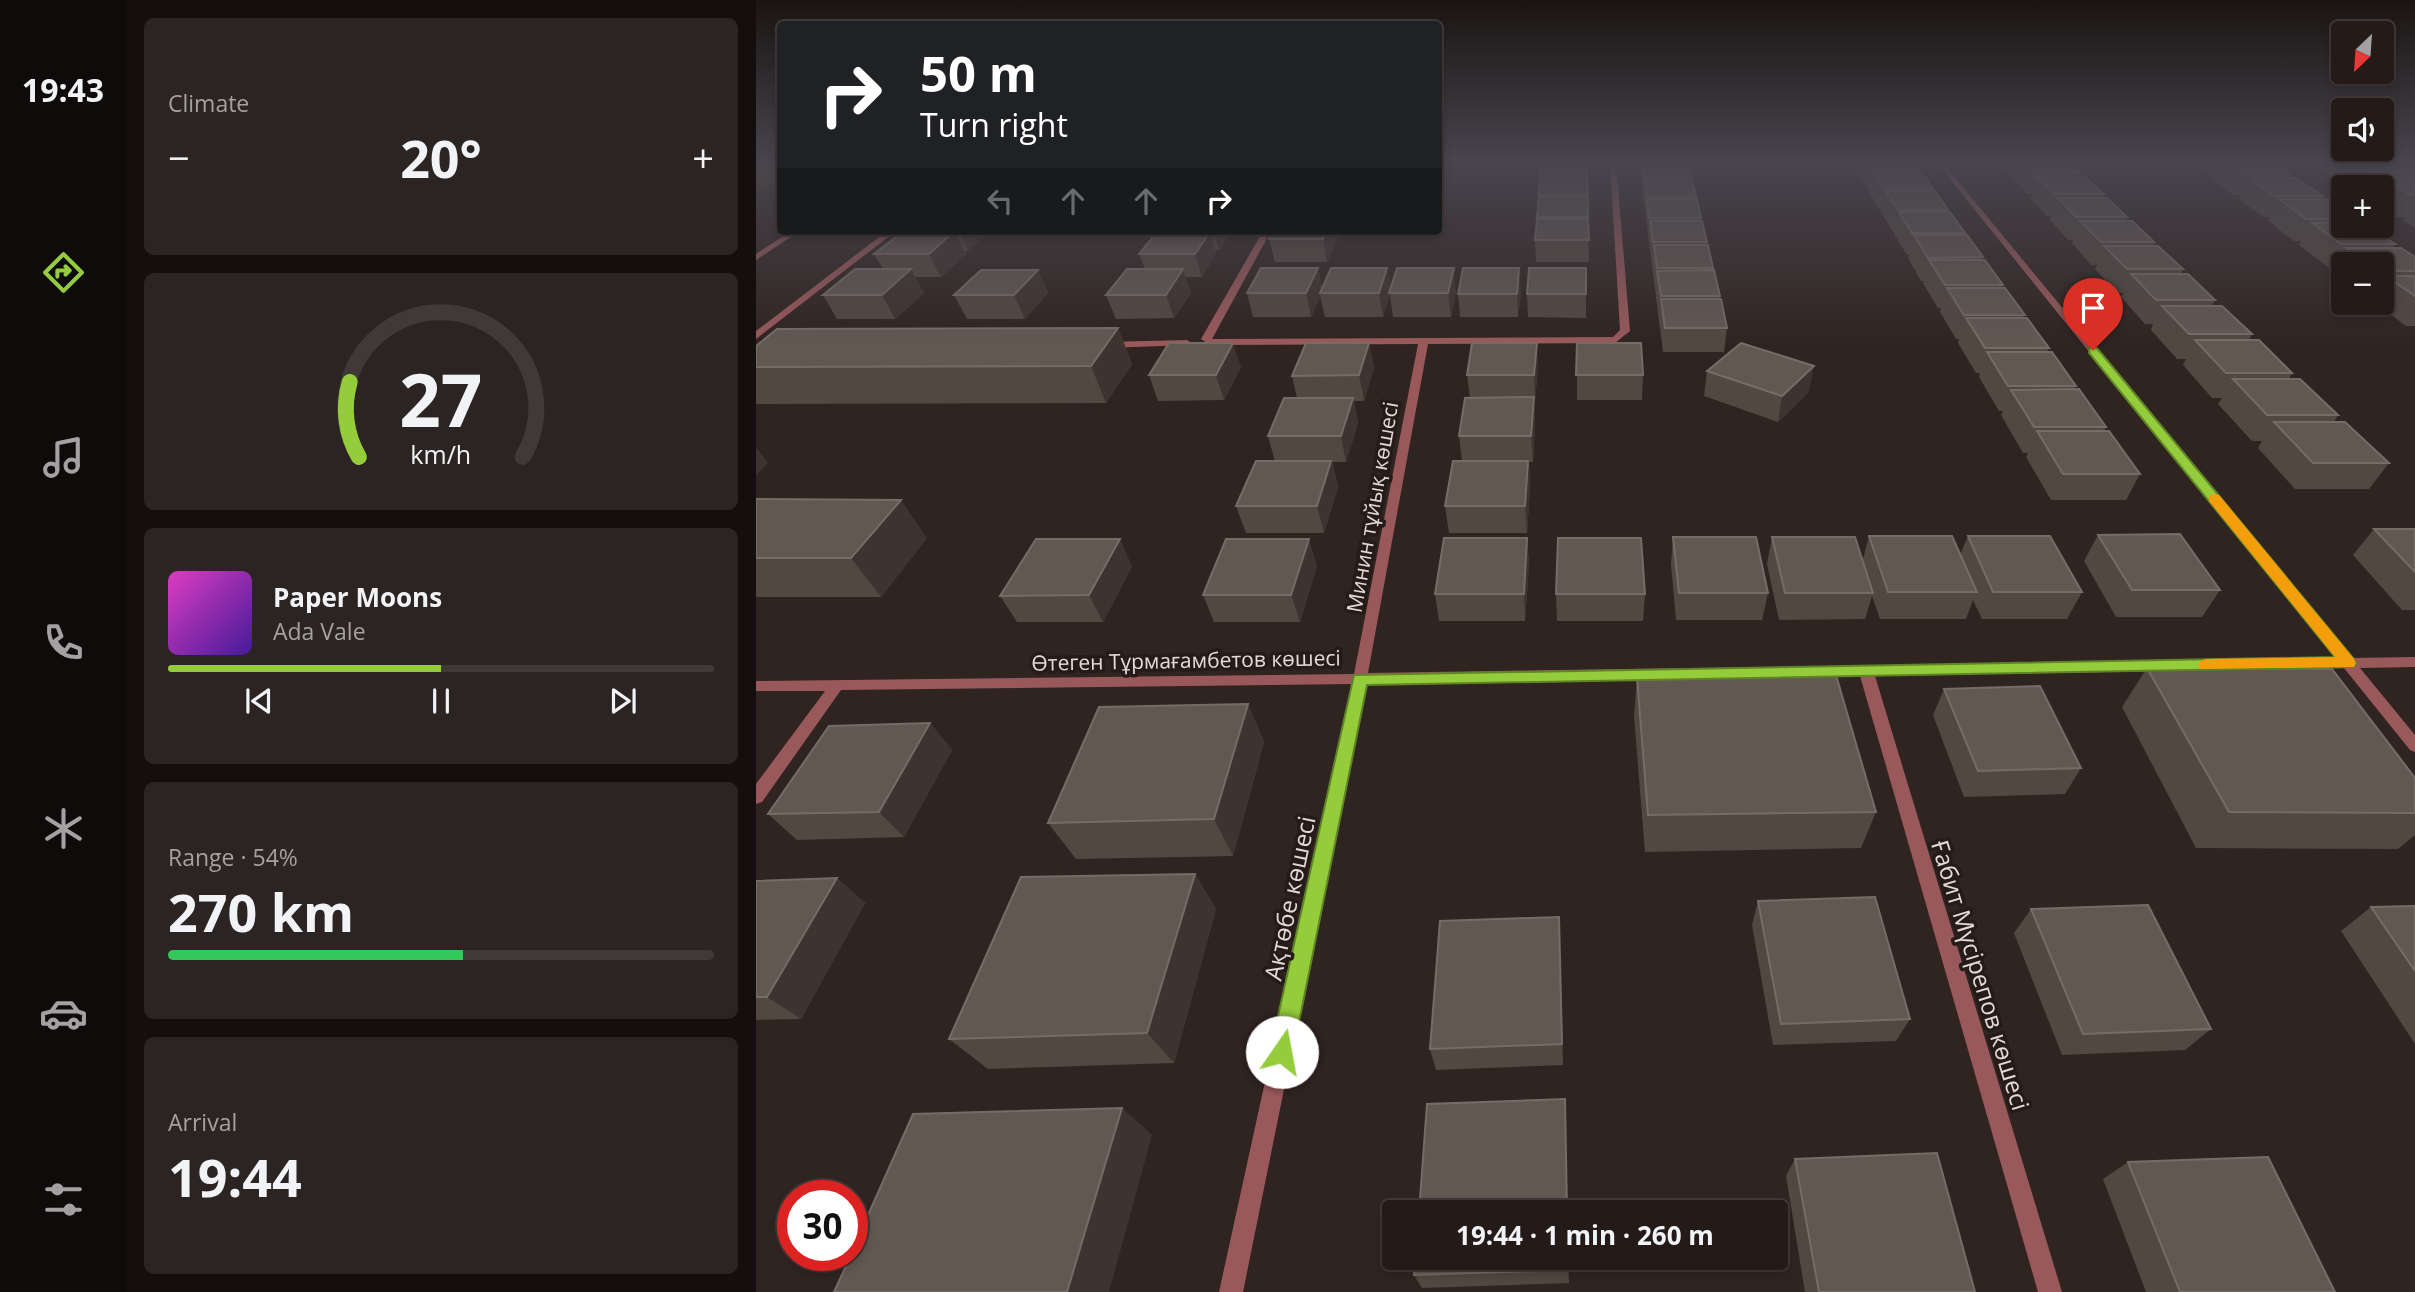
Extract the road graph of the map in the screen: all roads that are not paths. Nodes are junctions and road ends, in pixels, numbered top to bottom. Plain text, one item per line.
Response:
1 (1617, 223) edge
2 (1989, 223) edge
3 (790, 235) edge
4 (887, 235) edge
5 (1265, 235) edge
6 (756, 258) edge
7 (756, 336) edge
8 (1210, 342) junction
9 (1423, 343) junction
10 (1089, 346) edge
11 (2415, 662) edge
12 (2348, 663) junction
13 (1866, 671) junction
14 (1360, 679) junction
15 (838, 685) junction
16 (756, 686) edge
17 (2415, 746) edge
18 (756, 797) edge
19 (1231, 1292) edge
20 (2050, 1292) edge

1 - 9 street
2 - 12 street
3 - 6 street
4 - 7 street
5 - 8 street
8 - 9 street
8 - 10 street
9 - 14 street, Минин тұйық көшесі
11 - 12 street, Өтеген Тұрмағамбетов көшесі
12 - 13 street, Өтеген Тұрмағамбетов көшесі
12 - 17 street
13 - 14 street, Өтеген Тұрмағамбетов көшесі
13 - 20 street, Ғабит Мүсірепов көшесі
14 - 15 street, Өтеген Тұрмағамбетов көшесі
14 - 19 street, Ақтөбе көшесі
15 - 16 street, Өтеген Тұрмағамбетов көшесі
15 - 18 street

